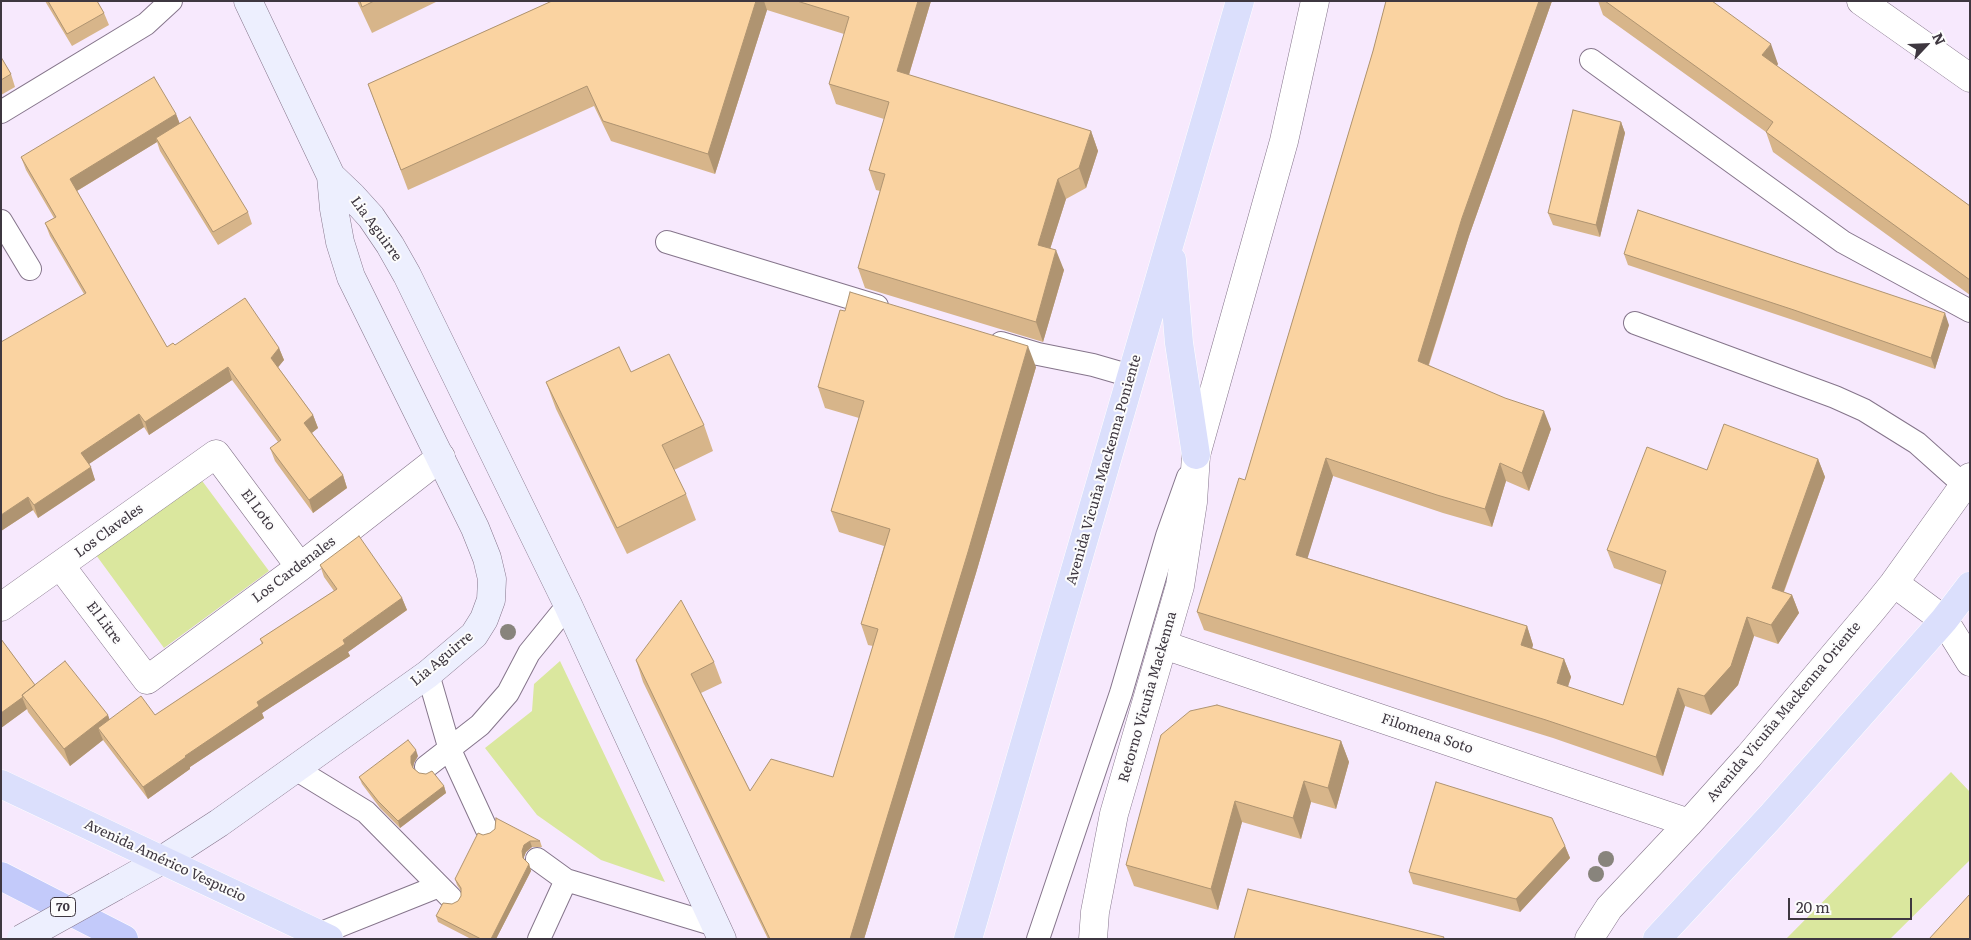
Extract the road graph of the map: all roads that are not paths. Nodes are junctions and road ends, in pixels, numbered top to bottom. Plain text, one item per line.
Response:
1 (171, 1) edge
2 (248, 1) edge
3 (1240, 1) edge
4 (1314, 1) edge
5 (1861, 1) edge
6 (1592, 60) dead end
7 (1970, 78) edge
8 (1, 112) edge
9 (331, 176) junction
10 (1, 221) edge
11 (1171, 239) junction
12 (667, 242) dead end
13 (30, 269) dead end
14 (895, 311) edge
15 (1970, 312) edge
16 (1635, 323) dead end
17 (981, 337) edge
18 (1131, 376) junction
19 (216, 454) joint
20 (1196, 455) junction
21 (440, 457) junction
22 (1967, 481) edge
23 (60, 565) junction
24 (300, 567) junction
25 (1894, 583) junction
26 (1967, 591) edge
27 (568, 606) junction
28 (1, 607) edge
29 (1944, 620) junction
30 (1164, 646) junction
31 (1970, 662) edge
32 (428, 674) junction
33 (147, 680) joint
34 (450, 750) junction
35 (426, 767) dead end
36 (294, 768) junction
37 (1, 784) edge
38 (1689, 824) junction
39 (486, 828) dead end
40 (537, 859) dead end
41 (162, 860) junction
42 (1, 876) edge
43 (566, 880) junction
44 (1609, 908) junction
45 (718, 932) edge
46 (324, 936) edge
47 (21, 939) edge
48 (124, 939) edge
49 (539, 939) edge
50 (968, 939) edge
51 (1038, 939) edge
52 (1093, 939) edge
53 (1579, 939) edge
54 (1589, 939) edge
55 (1657, 939) edge

1 - 8 lane
2 - 9 main road, Lia Aguirre
3 - 11 main road, Avenida Vicuña Mackenna Poniente
4 - 20 street
5 - 7 street
6 - 15 lane
9 - 21 main road, Lia Aguirre
9 - 27 main road, Lia Aguirre
10 - 13 lane
11 - 18 main road, Avenida Vicuña Mackenna Poniente
11 - 20 main road
12 - 14 lane
16 - 22 lane
17 - 18 lane
18 - 50 main road, Avenida Vicuña Mackenna Poniente
19 - 23 street, Los Claveles
19 - 24 street, El Loto
20 - 30 street, Retorno Vicuña Mackenna
20 - 51 lane
21 - 24 street, Los Cardenales
21 - 32 main road, Lia Aguirre
22 - 25 street, Avenida Vicuña Mackenna Oriente
23 - 28 street, Los Claveles
23 - 33 street, El Litre
24 - 33 street, Los Cardenales
25 - 29 street
25 - 38 street, Avenida Vicuña Mackenna Oriente
26 - 29 main road
27 - 34 lane
27 - 45 main road, Lia Aguirre
29 - 31 street
29 - 55 main road
30 - 38 street, Filomena Soto
30 - 52 street, Retorno Vicuña Mackenna
32 - 34 lane
32 - 36 main road, Lia Aguirre
34 - 35 lane
34 - 39 lane
36 - 41 main road, Lia Aguirre
36 - 46 lane
37 - 41 main road, Avenida Américo Vespucio
38 - 44 street, Avenida Vicuña Mackenna Oriente
40 - 43 lane
41 - 46 main road, Avenida Américo Vespucio
41 - 47 main road, Lia Aguirre, bridge
42 - 48 highway, 70
43 - 45 lane
43 - 49 lane
44 - 53 lane
44 - 54 street, Avenida Vicuña Mackenna Oriente

